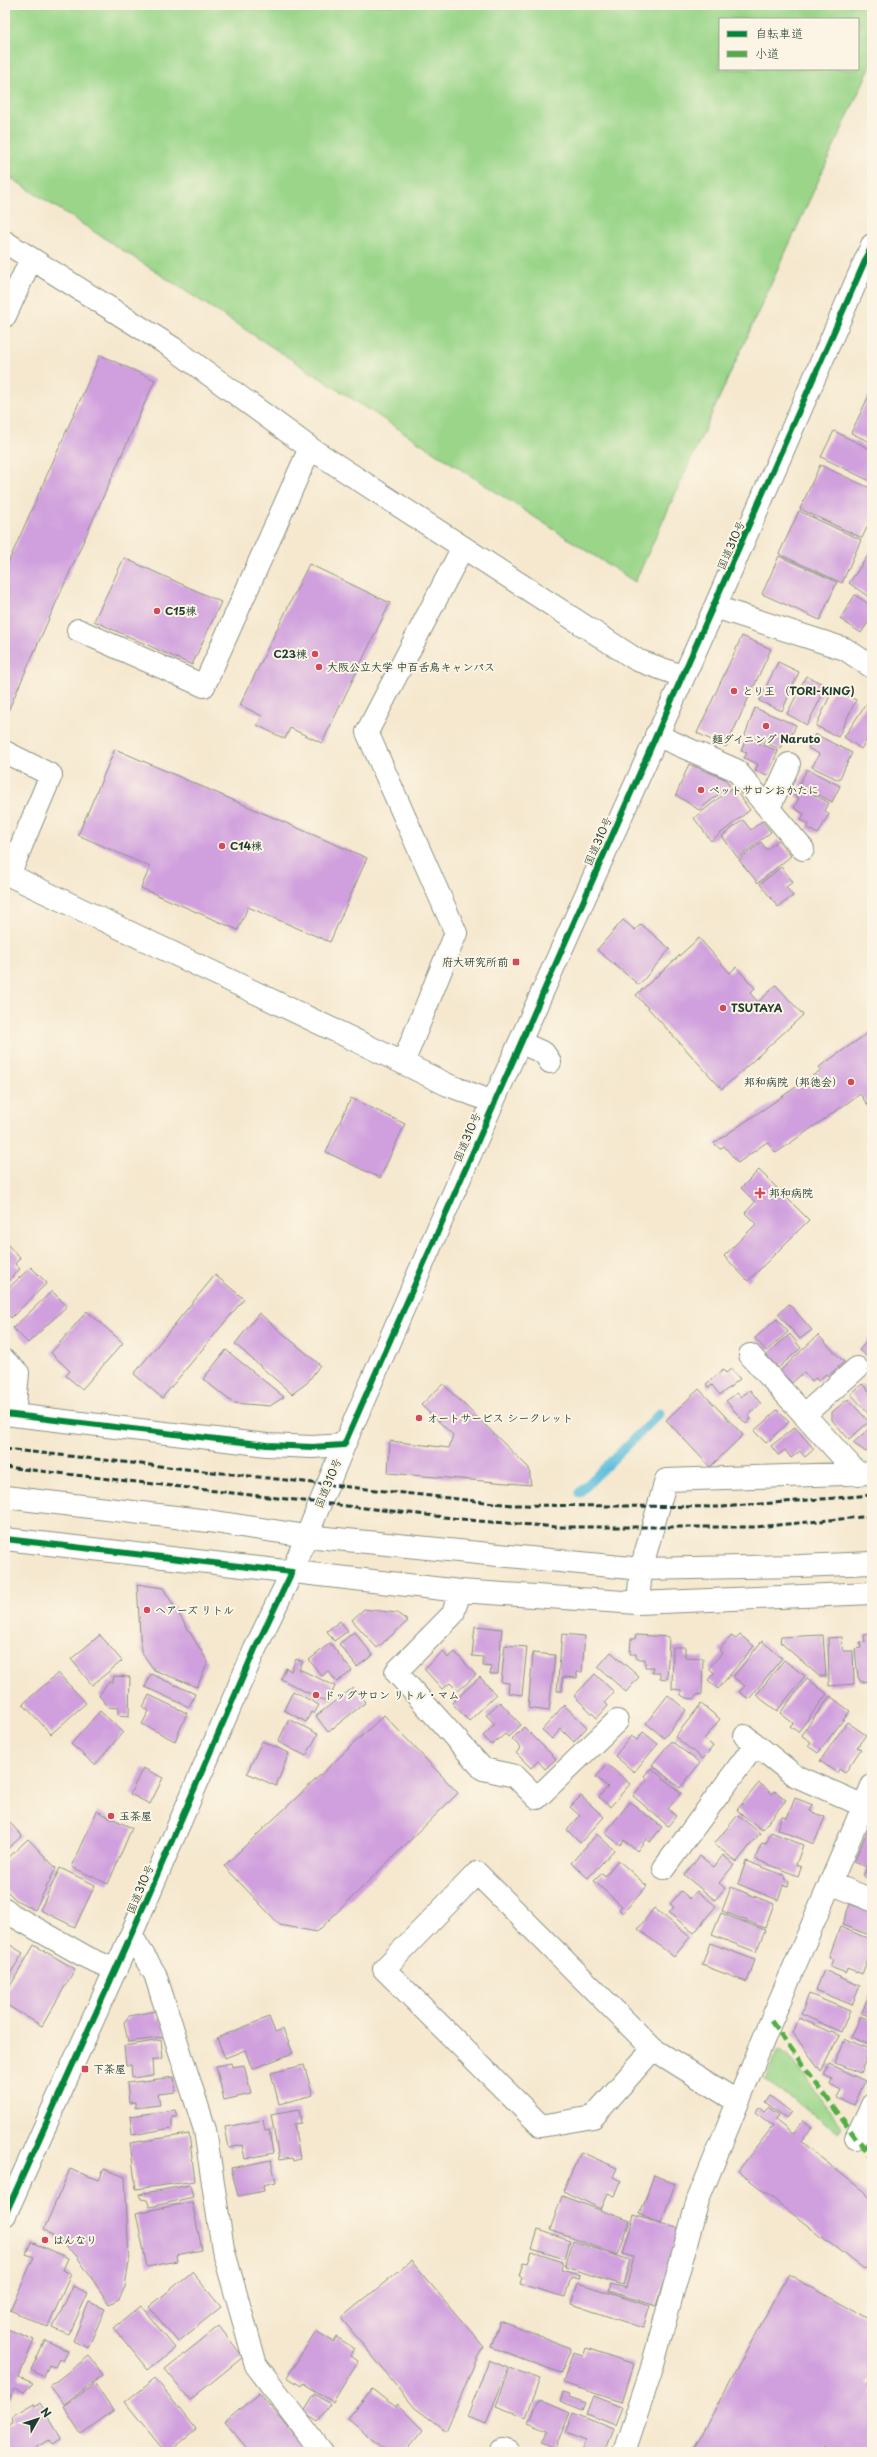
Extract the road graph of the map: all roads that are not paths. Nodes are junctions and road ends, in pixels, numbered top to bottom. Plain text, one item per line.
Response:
1 (5, 242) edge
2 (872, 246) edge
3 (32, 259) junction
4 (5, 316) edge
5 (310, 448) junction
6 (463, 547) junction
7 (715, 607) junction
8 (78, 630) dead end
9 (872, 667) edge
10 (682, 676) junction
11 (656, 735) junction
12 (5, 752) edge
13 (789, 764) dead end
14 (769, 808) junction
15 (804, 849) dead end
16 (520, 1043) junction
17 (550, 1062) dead end
18 (403, 1063) junction
19 (493, 1102) junction
20 (750, 1355) dead end
21 (5, 1361) edge
22 (857, 1368) dead end
23 (10, 1415) edge
24 (804, 1415) junction
25 (344, 1445) junction
26 (865, 1474) edge
27 (5, 1497) edge
28 (306, 1536) junction
29 (5, 1539) edge
30 (872, 1563) edge
31 (641, 1569) junction
32 (292, 1572) junction
33 (460, 1592) junction
34 (872, 1593) edge
35 (638, 1603) junction
36 (617, 1721) dead end
37 (872, 1786) edge
38 (864, 1806) junction
39 (664, 1868) dead end
40 (830, 1883) junction
41 (872, 1900) edge
42 (5, 1909) edge
43 (131, 1935) junction
44 (116, 1970) junction
45 (653, 2049) junction
46 (738, 2102) junction
47 (872, 2105) edge
48 (856, 2138) dead end
49 (5, 2215) edge
50 (322, 2452) edge
51 (624, 2452) edge

1 - 3 main road
2 - 7 main road, 国道310号
3 - 4 main road
3 - 5 main road
5 - 6 main road
5 - 8 main road
6 - 10 main road
6 - 18 main road
7 - 9 main road
7 - 10 main road, 国道310号
10 - 11 main road, 国道310号
11 - 14 main road
11 - 16 main road, 国道310号
12 - 18 main road
13 - 14 main road
14 - 15 main road
16 - 17 main road
16 - 19 main road, 国道310号
18 - 19 main road
19 - 25 main road, 国道310号
20 - 24 main road
21 - 23 main road
22 - 24 main road
23 - 25 main road
24 - 26 main road
25 - 28 main road, 国道310号
26 - 31 main road
27 - 28 main road
28 - 31 main road
28 - 32 main road, 国道310号
29 - 32 main road
30 - 31 main road
31 - 35 main road
32 - 33 main road
32 - 43 main road, 国道310号
33 - 35 main road
33 - 36 main road
34 - 35 main road
37 - 38 main road
38 - 39 main road
38 - 40 main road
40 - 41 main road
40 - 46 main road
42 - 44 main road
43 - 44 main road, 国道310号
43 - 50 main road
44 - 49 main road, 国道310号
45 - 45 main road
45 - 46 main road
46 - 51 main road
47 - 48 main road

